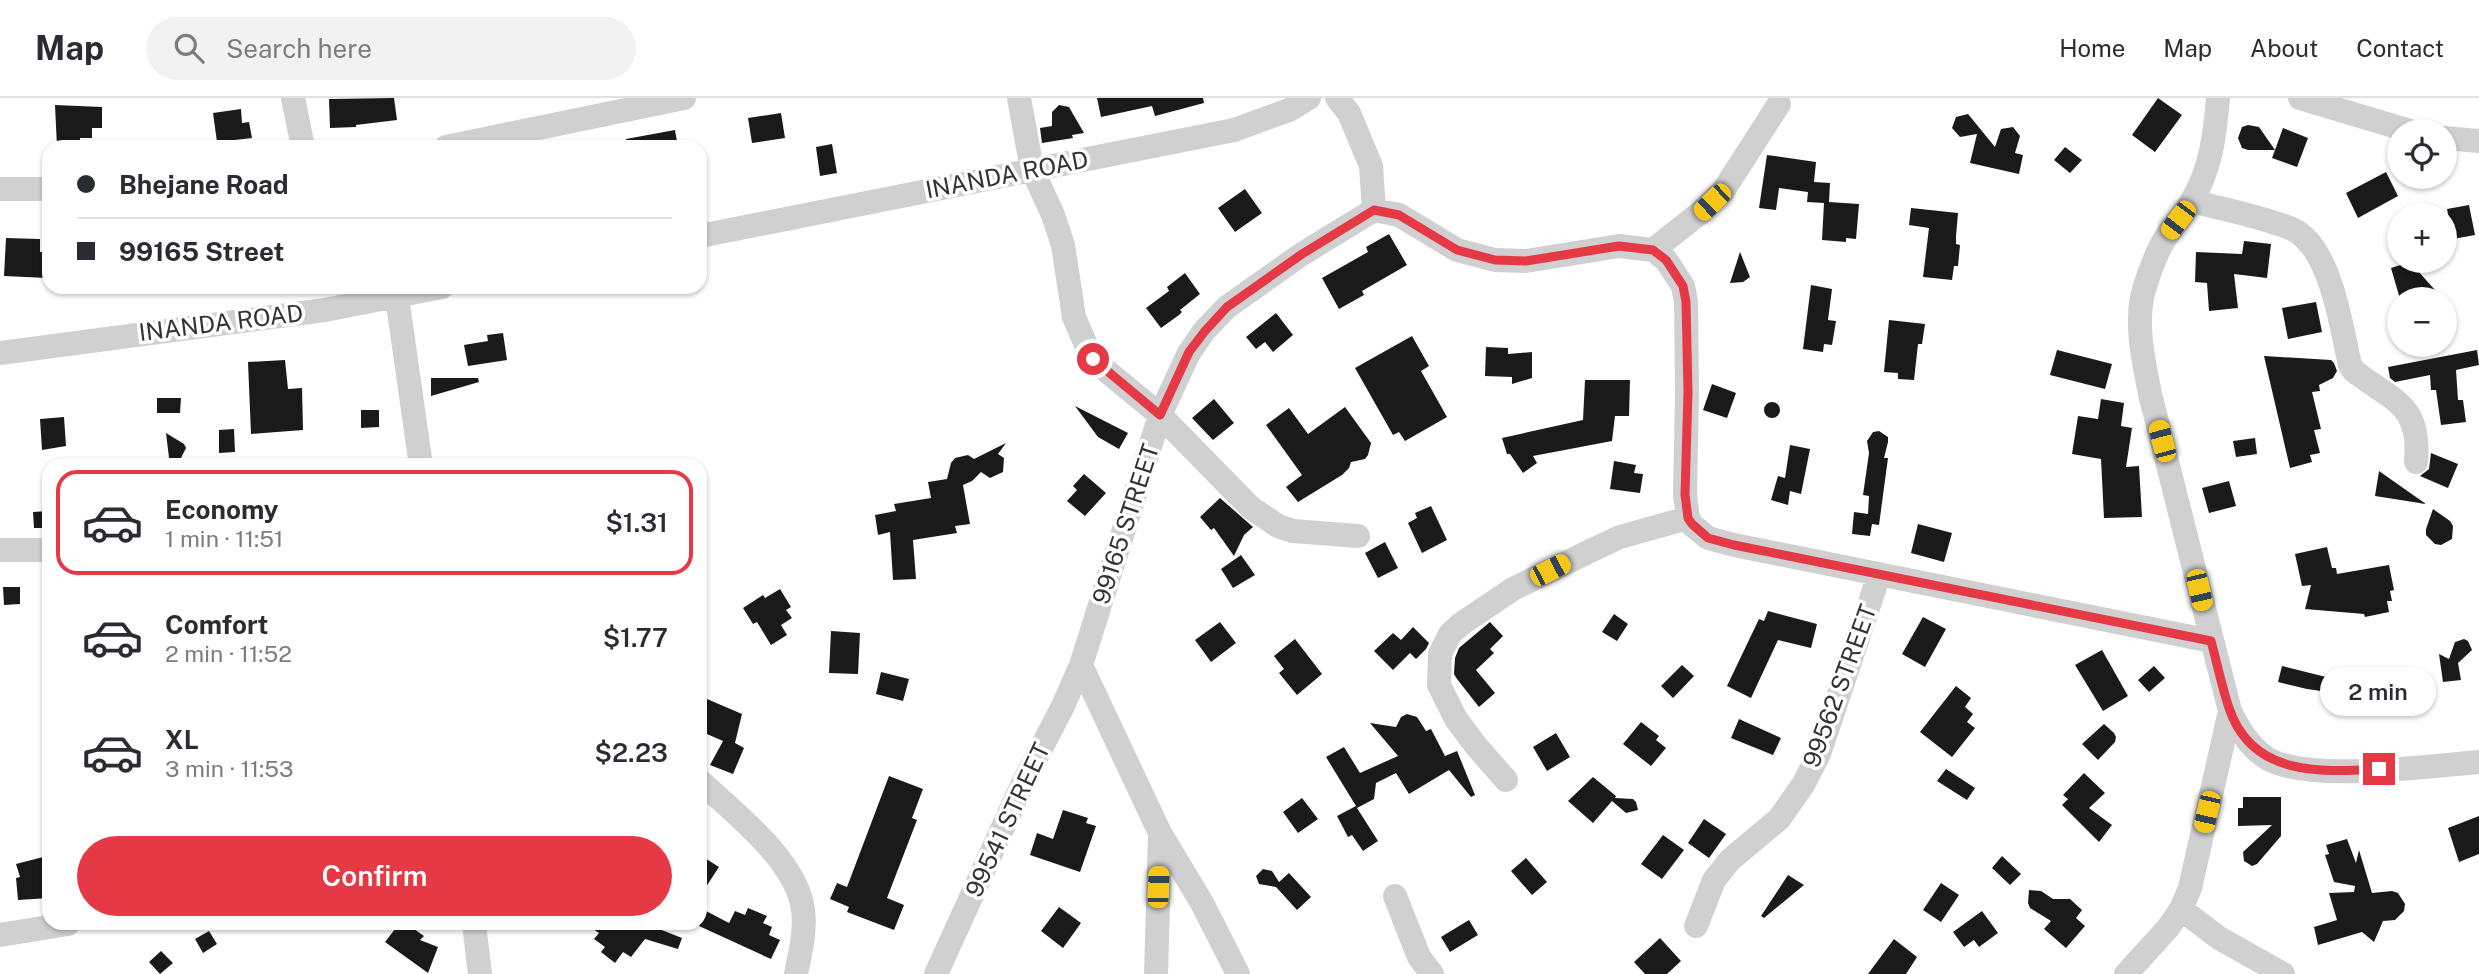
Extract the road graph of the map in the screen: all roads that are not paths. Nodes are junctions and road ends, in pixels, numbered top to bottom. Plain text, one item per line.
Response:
1 (293, 98) edge
2 (684, 98) edge
3 (1018, 98) edge
4 (1309, 98) edge
5 (1337, 98) edge
6 (2218, 98) edge
7 (2300, 98) edge
8 (1779, 104) dead end
9 (2387, 124) edge
10 (2457, 139) edge
11 (302, 140) edge
12 (480, 140) edge
13 (2479, 141) edge
14 (1032, 169) junction
15 (0, 189) edge
16 (42, 189) edge
17 (2192, 201) junction
18 (1374, 210) junction
19 (707, 235) edge
20 (1653, 250) junction
21 (410, 294) edge
22 (397, 297) junction
23 (0, 353) edge
24 (1160, 415) junction
25 (420, 458) edge
26 (2416, 462) dead end
27 (1688, 518) junction
28 (1358, 536) dead end
29 (42, 550) edge
30 (0, 551) edge
31 (1879, 575) junction
32 (2211, 641) junction
33 (1080, 665) junction
34 (2230, 710) junction
35 (2479, 762) edge
36 (1506, 780) dead end
37 (707, 788) edge
38 (1160, 833) junction
39 (1395, 896) dead end
40 (2181, 909) junction
41 (1696, 926) dead end
42 (42, 928) edge
43 (475, 930) edge
44 (0, 935) edge
45 (480, 974) edge
46 (796, 974) edge
47 (936, 974) edge
48 (1156, 974) edge
49 (1238, 974) edge
50 (1432, 974) edge
51 (2126, 974) edge
52 (2283, 974) edge

1 - 11 street
2 - 12 street
3 - 14 street
4 - 14 street, INANDA ROAD
5 - 18 street
6 - 17 street
7 - 9 street
8 - 20 street
10 - 13 street
14 - 19 street, INANDA ROAD
14 - 24 street
15 - 16 street
17 - 26 street
17 - 32 street
18 - 20 street
18 - 24 street, 99165 STREET
20 - 27 street
21 - 22 street, INANDA ROAD
22 - 23 street, INANDA ROAD
22 - 25 street
24 - 28 street
24 - 33 street, 99165 STREET
27 - 31 street
27 - 36 street
29 - 30 street
31 - 32 street
31 - 41 street, 99562 STREET
32 - 34 street
33 - 38 street
33 - 47 street, 99541 STREET
34 - 35 street
34 - 40 street
37 - 46 street
38 - 48 street
38 - 49 street
39 - 50 street
40 - 51 street
40 - 52 street
42 - 44 street
43 - 45 street

